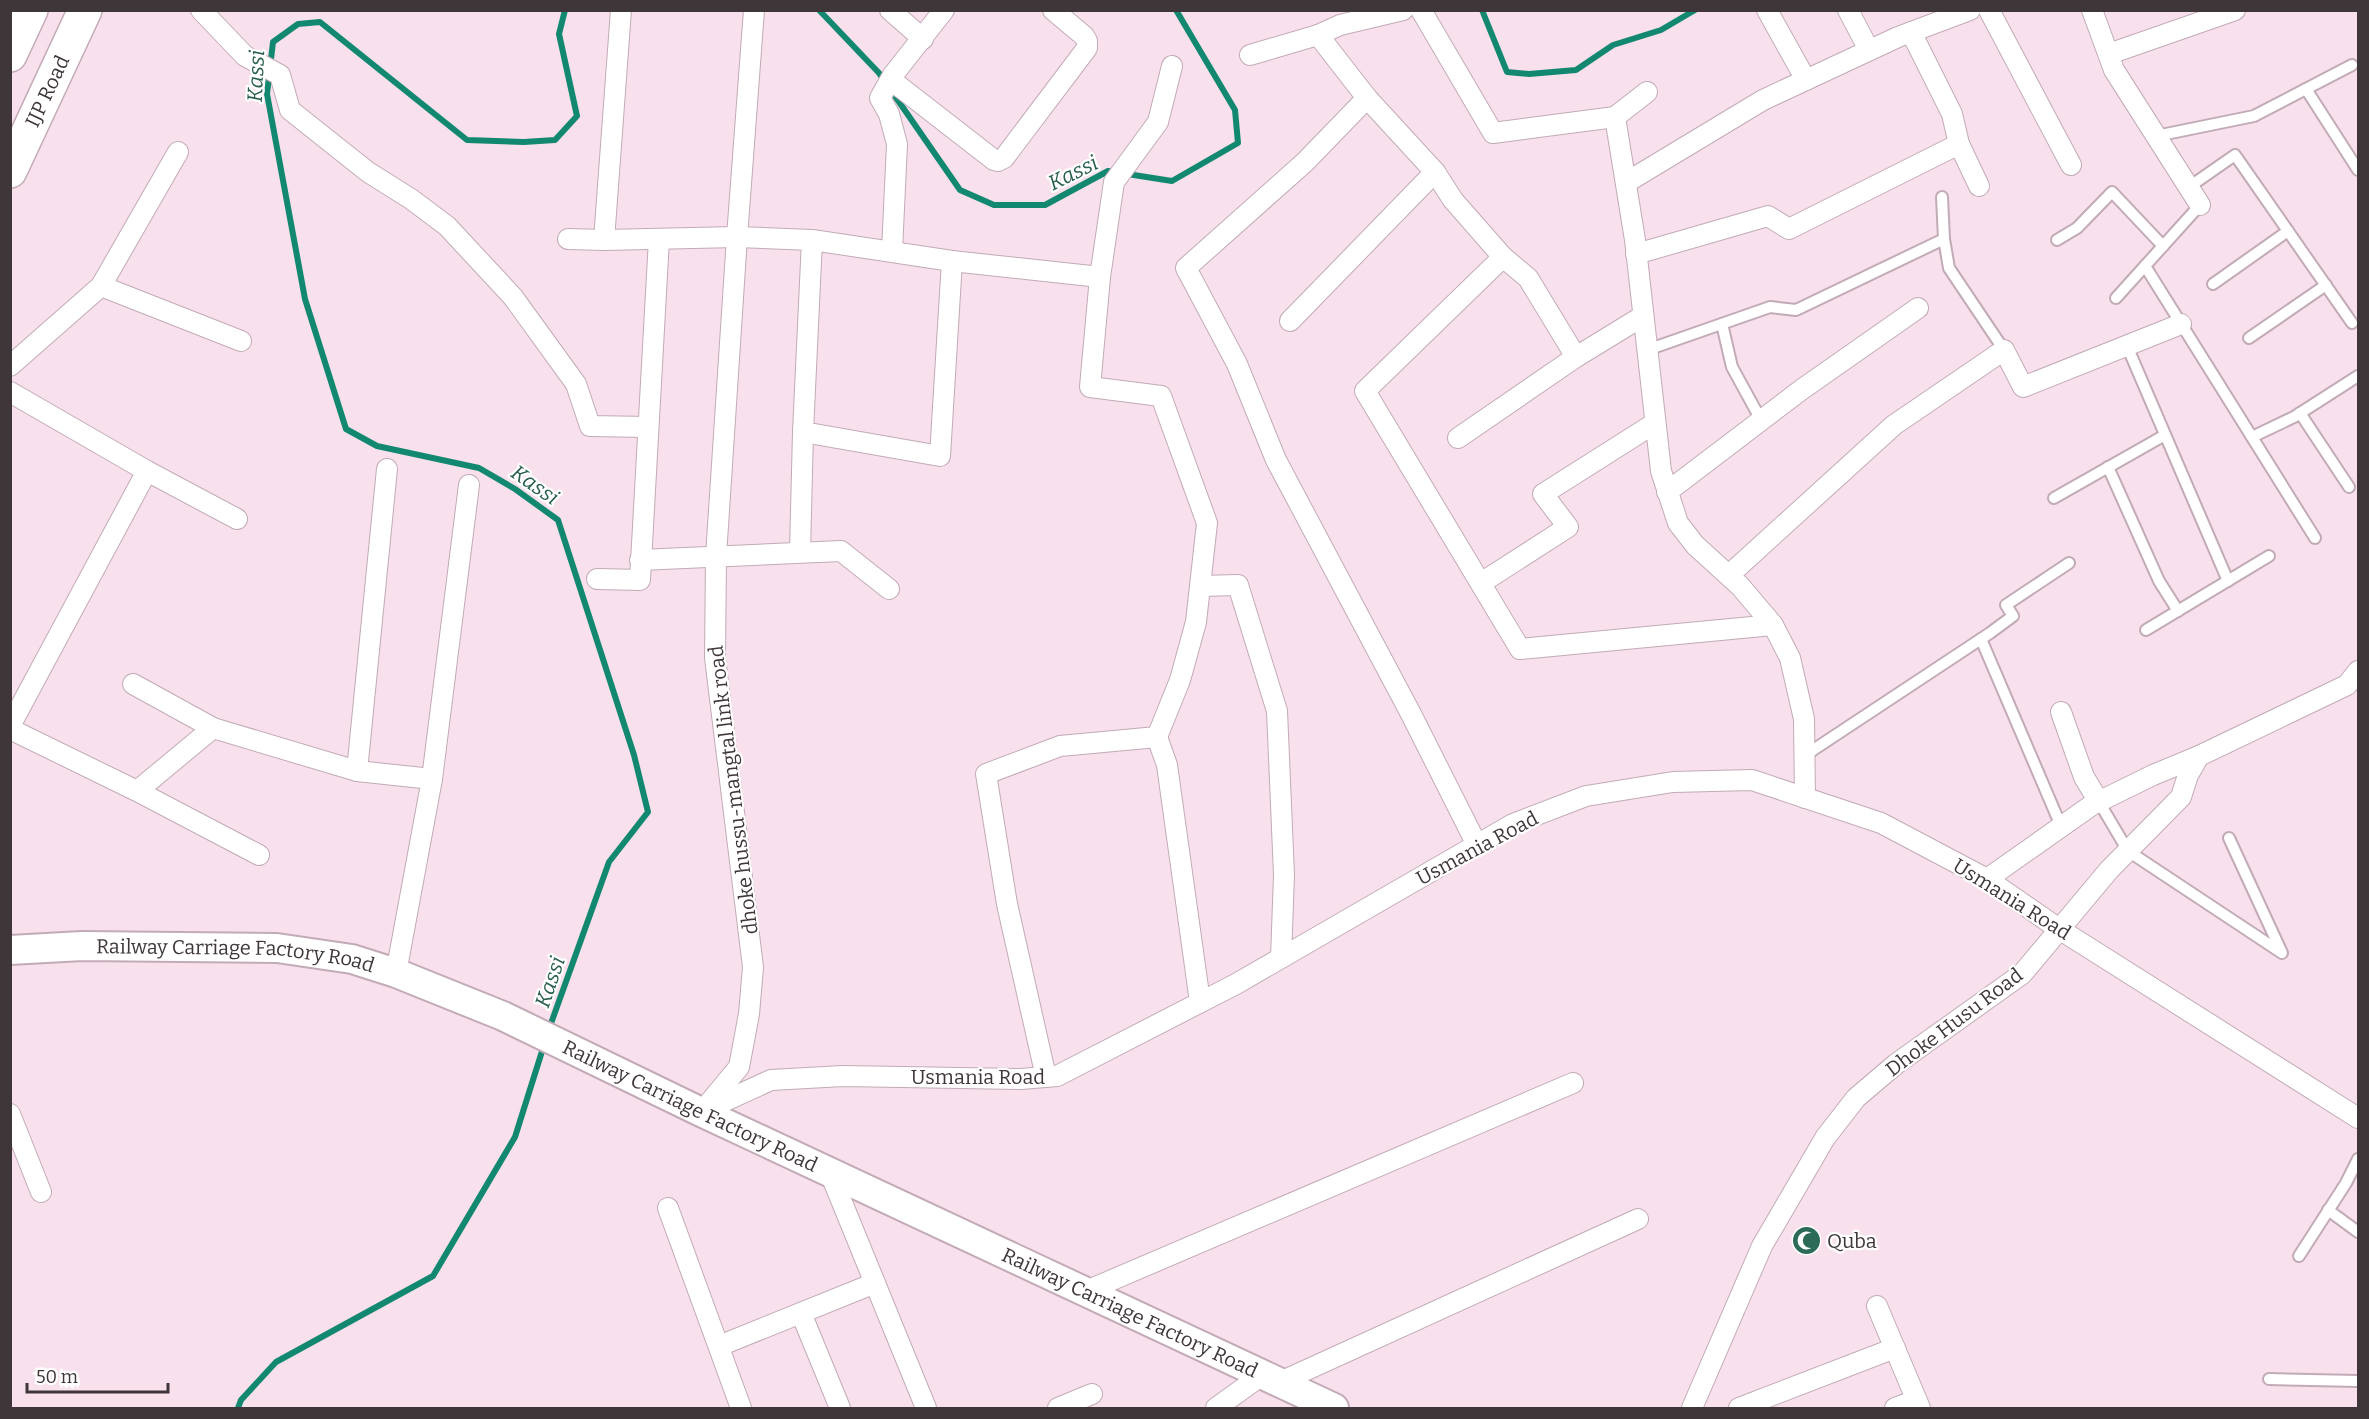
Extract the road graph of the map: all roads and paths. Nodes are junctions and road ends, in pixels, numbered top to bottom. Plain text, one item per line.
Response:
1 (31, 10) edge
2 (85, 10) edge
3 (201, 10) edge
4 (621, 10) edge
5 (754, 10) edge
6 (890, 10) edge
7 (944, 10) edge
8 (1053, 10) edge
9 (1403, 10) edge
10 (1421, 10) edge
11 (1767, 10) edge
12 (1848, 10) edge
13 (1989, 10) edge
14 (2092, 10) edge
15 (2235, 10) edge
16 (1958, 13) edge
17 (1338, 18) edge
18 (1911, 32) junction
19 (1318, 35) junction
20 (923, 39) junction
21 (1869, 50) junction
22 (2109, 54) junction
23 (10, 55) edge
24 (1250, 55) dead end
25 (2352, 65) dead end
26 (1172, 66) dead end
27 (1806, 80) junction
28 (886, 88) junction
29 (2306, 89) junction
30 (1647, 92) dead end
31 (1367, 98) junction
32 (1615, 117) junction
33 (2157, 136) junction
34 (1959, 144) junction
35 (178, 152) dead end
36 (2071, 165) dead end
37 (2358, 170) edge
38 (10, 171) edge
39 (1435, 172) junction
40 (1627, 182) junction
41 (1979, 186) dead end
42 (2189, 187) junction
43 (1942, 197) dead end
44 (2200, 205) joint
45 (2288, 231) junction
46 (737, 237) junction
47 (568, 238) dead end
48 (659, 239) junction
49 (1944, 239) junction
50 (604, 240) junction
51 (812, 240) junction
52 (2057, 240) dead end
53 (2163, 246) junction
54 (892, 251) junction
55 (1636, 254) junction
56 (1503, 257) junction
57 (952, 261) junction
58 (2145, 266) junction
59 (1100, 277) junction
60 (2212, 284) dead end
61 (2326, 285) junction
62 (101, 286) junction
63 (2116, 298) dead end
64 (1918, 308) dead end
65 (1643, 316) junction
66 (1290, 321) dead end
67 (2352, 323) dead end
68 (1722, 324) junction
69 (2181, 324) junction
70 (2249, 338) dead end
71 (241, 341) dead end
72 (2127, 346) junction
73 (1647, 350) junction
74 (2004, 350) junction
75 (1576, 357) junction
76 (10, 366) edge
77 (2358, 376) edge
78 (10, 392) edge
79 (2300, 413) junction
80 (1761, 420) junction
81 (1655, 423) junction
82 (648, 427) junction
83 (803, 432) junction
84 (2165, 435) junction
85 (2252, 437) junction
86 (1458, 438) dead end
87 (2108, 467) junction
88 (387, 469) dead end
89 (147, 471) junction
90 (469, 485) dead end
91 (2349, 487) dead end
92 (1667, 492) junction
93 (2054, 498) dead end
94 (237, 519) dead end
95 (2315, 538) dead end
96 (800, 552) junction
97 (716, 556) junction
98 (2269, 556) dead end
99 (640, 560) junction
100 (2069, 563) dead end
101 (1729, 575) junction
102 (597, 579) dead end
103 (2228, 581) junction
104 (1481, 583) junction
105 (1200, 586) junction
106 (889, 589) dead end
107 (2178, 611) junction
108 (1773, 625) junction
109 (2146, 630) dead end
110 (1981, 639) junction
111 (2358, 671) edge
112 (133, 684) dead end
113 (2061, 712) dead end
114 (10, 728) edge
115 (213, 728) junction
116 (1157, 737) junction
117 (1804, 756) junction
118 (2199, 756) junction
119 (357, 771) junction
120 (432, 779) junction
121 (137, 791) junction
122 (1805, 798) junction
123 (2099, 802) junction
124 (2061, 826) junction
125 (2229, 838) dead end
126 (1478, 845) junction
127 (2128, 851) junction
128 (259, 855) dead end
129 (1987, 879) junction
130 (2059, 929) junction
131 (10, 950) edge
132 (1281, 958) junction
133 (396, 973) junction
134 (1200, 1002) junction
135 (1046, 1077) junction
136 (1573, 1083) dead end
137 (701, 1112) junction
138 (10, 1114) edge
139 (2358, 1118) edge
140 (2358, 1159) edge
141 (830, 1173) junction
142 (41, 1192) dead end
143 (668, 1208) dead end
144 (2328, 1210) junction
145 (1638, 1219) dead end
146 (2358, 1232) edge
147 (2299, 1256) dead end
148 (874, 1283) junction
149 (1084, 1292) junction
150 (1877, 1305) dead end
151 (801, 1313) junction
152 (719, 1346) junction
153 (1895, 1348) junction
154 (1270, 1379) junction
155 (2269, 1379) dead end
156 (2358, 1381) edge
157 (1092, 1395) dead end
158 (1918, 1404) edge
159 (741, 1408) edge
160 (840, 1408) edge
161 (926, 1408) edge
162 (1058, 1408) edge
163 (1216, 1408) edge
164 (1334, 1408) edge
165 (1692, 1408) edge
166 (1739, 1408) edge
167 (1895, 1408) edge

1 - 23 highway
2 - 38 highway, IJP Road
3 - 82 street
4 - 50 street
5 - 46 street, dhoke hussu-mangtal link road
6 - 20 street
7 - 20 street
8 - 28 street
9 - 17 street
10 - 32 street
11 - 27 street
12 - 21 street
13 - 36 street
14 - 22 street
15 - 22 street
16 - 18 street
17 - 19 street
18 - 21 street
18 - 34 street
19 - 24 street
19 - 31 street
20 - 28 street
21 - 27 street
22 - 33 street
25 - 29 lane
26 - 59 street
27 - 40 street
28 - 54 street
29 - 33 lane
29 - 37 lane
30 - 32 street
31 - 39 street
31 - 126 street
32 - 40 street
33 - 42 street
34 - 41 street
34 - 55 street
35 - 62 street
39 - 56 street
39 - 66 street
40 - 55 street
42 - 44 street
42 - 45 lane
43 - 49 lane
44 - 53 lane
45 - 60 lane
45 - 61 lane
46 - 48 street
46 - 51 street
46 - 97 street, dhoke hussu-mangtal link road
47 - 50 street
48 - 50 street
48 - 82 street
49 - 68 lane
49 - 74 lane
51 - 54 street
51 - 83 street
52 - 53 lane
53 - 58 lane
54 - 57 street
55 - 65 street
56 - 75 street
56 - 104 street
57 - 59 street
57 - 83 street
58 - 63 lane
58 - 69 lane
59 - 105 street
61 - 67 lane
61 - 70 lane
62 - 71 street
62 - 76 street
64 - 80 street
65 - 73 street
65 - 75 street
68 - 73 lane
68 - 80 lane
69 - 72 street
69 - 85 lane
72 - 74 street
72 - 84 lane
73 - 81 street
74 - 101 street
75 - 86 street
77 - 79 lane
78 - 89 street
79 - 85 lane
79 - 91 lane
80 - 92 street
81 - 92 street
81 - 104 street
82 - 99 street
83 - 96 street
84 - 87 lane
84 - 103 lane
85 - 95 lane
87 - 93 lane
87 - 107 lane
88 - 119 street
89 - 94 street
89 - 114 street
90 - 120 street
92 - 101 street
96 - 97 street
96 - 106 street
97 - 99 street
97 - 137 street, dhoke hussu-mangtal link road
98 - 103 lane
99 - 102 street
100 - 110 lane
101 - 108 street
103 - 107 lane
104 - 108 street
105 - 116 street
105 - 132 street
107 - 109 lane
108 - 117 street
110 - 117 lane
110 - 124 lane
111 - 118 street
112 - 115 street
113 - 123 street
114 - 121 street
115 - 119 street
115 - 121 street
116 - 134 street
116 - 135 street
117 - 122 street
118 - 123 street
118 - 127 street, Dhoke Husu Road
119 - 120 street
120 - 133 street
121 - 128 street
122 - 126 street, Usmania Road
122 - 129 street, Usmania Road
123 - 124 street
123 - 127 lane
124 - 129 street
125 - 127 lane
126 - 132 street, Usmania Road
127 - 130 street, Dhoke Husu Road
129 - 130 street, Usmania Road
130 - 139 street, Usmania Road
130 - 165 street, Dhoke Husu Road
131 - 133 main road, Railway Carriage Factory Road
132 - 134 street, Usmania Road
133 - 137 main road, Railway Carriage Factory Road
134 - 135 street, Usmania Road
135 - 137 street, Usmania Road
136 - 149 street
137 - 141 main road, Railway Carriage Factory Road
138 - 142 street
140 - 144 lane
141 - 148 street
141 - 149 main road, Railway Carriage Factory Road
143 - 152 street
144 - 146 lane
144 - 147 lane
145 - 154 street
148 - 151 street
148 - 161 street
149 - 154 main road, Railway Carriage Factory Road
150 - 153 street
151 - 152 street
151 - 160 street
152 - 159 street
153 - 158 street
153 - 166 street
154 - 163 street
154 - 164 main road, Railway Carriage Factory Road
155 - 156 lane
157 - 162 street
158 - 167 street

